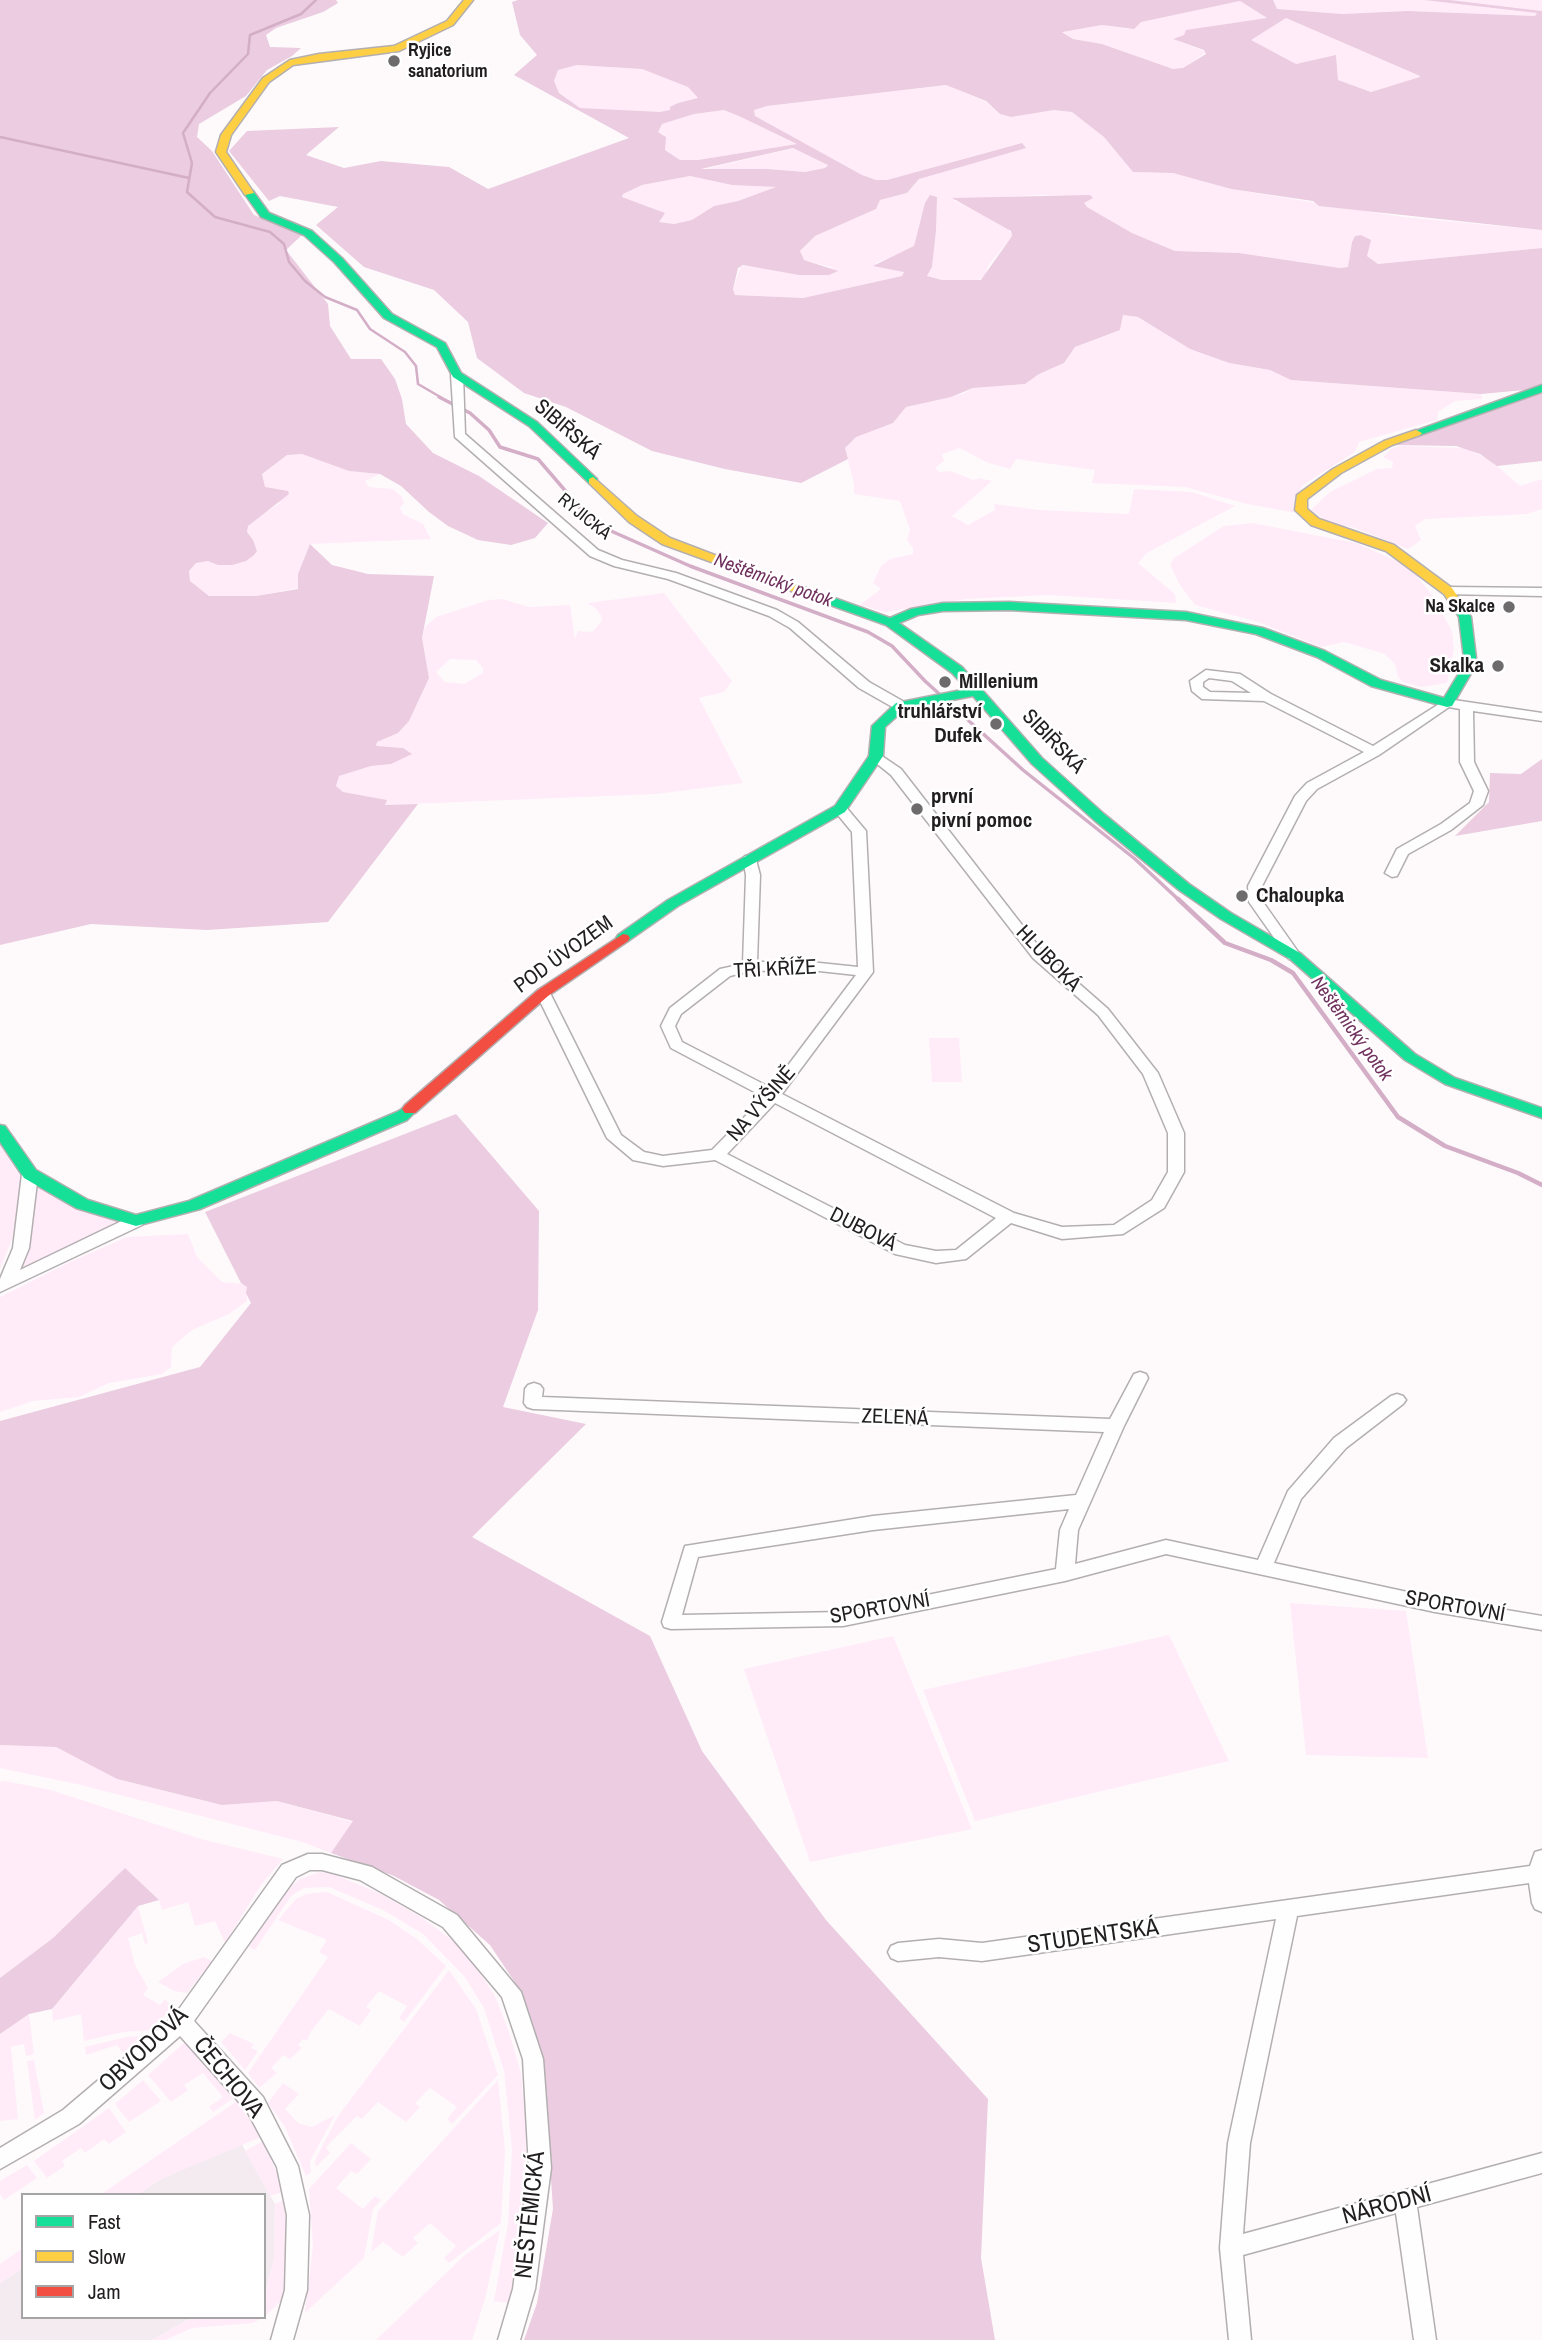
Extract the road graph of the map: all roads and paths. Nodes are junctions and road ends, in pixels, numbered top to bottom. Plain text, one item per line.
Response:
1 (469, 0) edge
2 (457, 375) junction
3 (1542, 388) edge
4 (1448, 591) junction
5 (1542, 592) edge
6 (890, 622) junction
7 (977, 691) junction
8 (1266, 697) dead end
9 (1447, 703) junction
10 (901, 706) junction
11 (1466, 706) junction
12 (1542, 717) edge
13 (1374, 752) junction
14 (876, 756) junction
15 (840, 809) junction
16 (750, 859) junction
17 (1392, 873) dead end
18 (1295, 956) junction
19 (750, 967) junction
20 (866, 972) junction
21 (543, 993) junction
22 (772, 1097) junction
23 (1542, 1113) edge
24 (0, 1130) edge
25 (717, 1155) junction
26 (30, 1174) junction
27 (1008, 1217) junction
28 (136, 1221) junction
29 (3, 1285) edge
30 (1140, 1378) dead end
31 (534, 1389) dead end
32 (1397, 1400) dead end
33 (1115, 1426) junction
34 (1081, 1501) junction
35 (1263, 1568) junction
36 (1065, 1574) junction
37 (1542, 1623) edge
38 (322, 1862) joint
39 (1540, 1870) edge
40 (1542, 1903) edge
41 (1287, 1910) junction
42 (898, 1952) dead end
43 (181, 2022) junction
44 (0, 2159) edge
45 (1542, 2163) edge
46 (1405, 2201) junction
47 (1231, 2248) junction
48 (282, 2340) edge
49 (509, 2340) edge
50 (1240, 2340) edge
51 (1425, 2340) edge

1 - 2 street, RYJICKÁ
2 - 6 street, SIBIŘSKÁ
2 - 10 street, RYJICKÁ
3 - 4 street
4 - 5 street
4 - 9 street
6 - 7 street, SIBIŘSKÁ
6 - 9 street
7 - 10 street
7 - 18 street, SIBIŘSKÁ
8 - 13 street
9 - 11 street
9 - 13 street
10 - 14 street, POD ÚVOZEM
11 - 12 street
11 - 17 street
13 - 18 street
14 - 15 street, POD ÚVOZEM
14 - 27 street, HLUBOKÁ
15 - 16 street, POD ÚVOZEM
15 - 20 street
16 - 19 street
16 - 21 street, POD ÚVOZEM
18 - 23 street, SIBIŘSKÁ
19 - 20 street, TŘI KŘÍŽE
19 - 22 street, TŘI KŘÍŽE
20 - 22 street, NA VÝŠINĚ
21 - 25 street, NA VÝŠINĚ
21 - 28 street, POD ÚVOZEM
22 - 25 street, NA VÝŠINĚ
22 - 27 street
24 - 26 street
25 - 27 street, DUBOVÁ
26 - 28 street
26 - 29 street
28 - 29 street
30 - 33 street
31 - 33 street, ZELENÁ
32 - 35 street
33 - 34 street
34 - 36 street
34 - 36 street, SPORTOVNÍ
35 - 36 street, SPORTOVNÍ
35 - 37 street, SPORTOVNÍ
38 - 43 street, OBVODOVÁ
38 - 49 street, NEŠTĚMICKÁ
39 - 40 street
39 - 41 street, STUDENTSKÁ
41 - 42 street, STUDENTSKÁ
41 - 47 street
43 - 44 street, OBVODOVÁ
43 - 48 street, ČECHOVA
45 - 46 street, NÁRODNÍ
46 - 47 street, NÁRODNÍ
46 - 51 street
47 - 50 street

